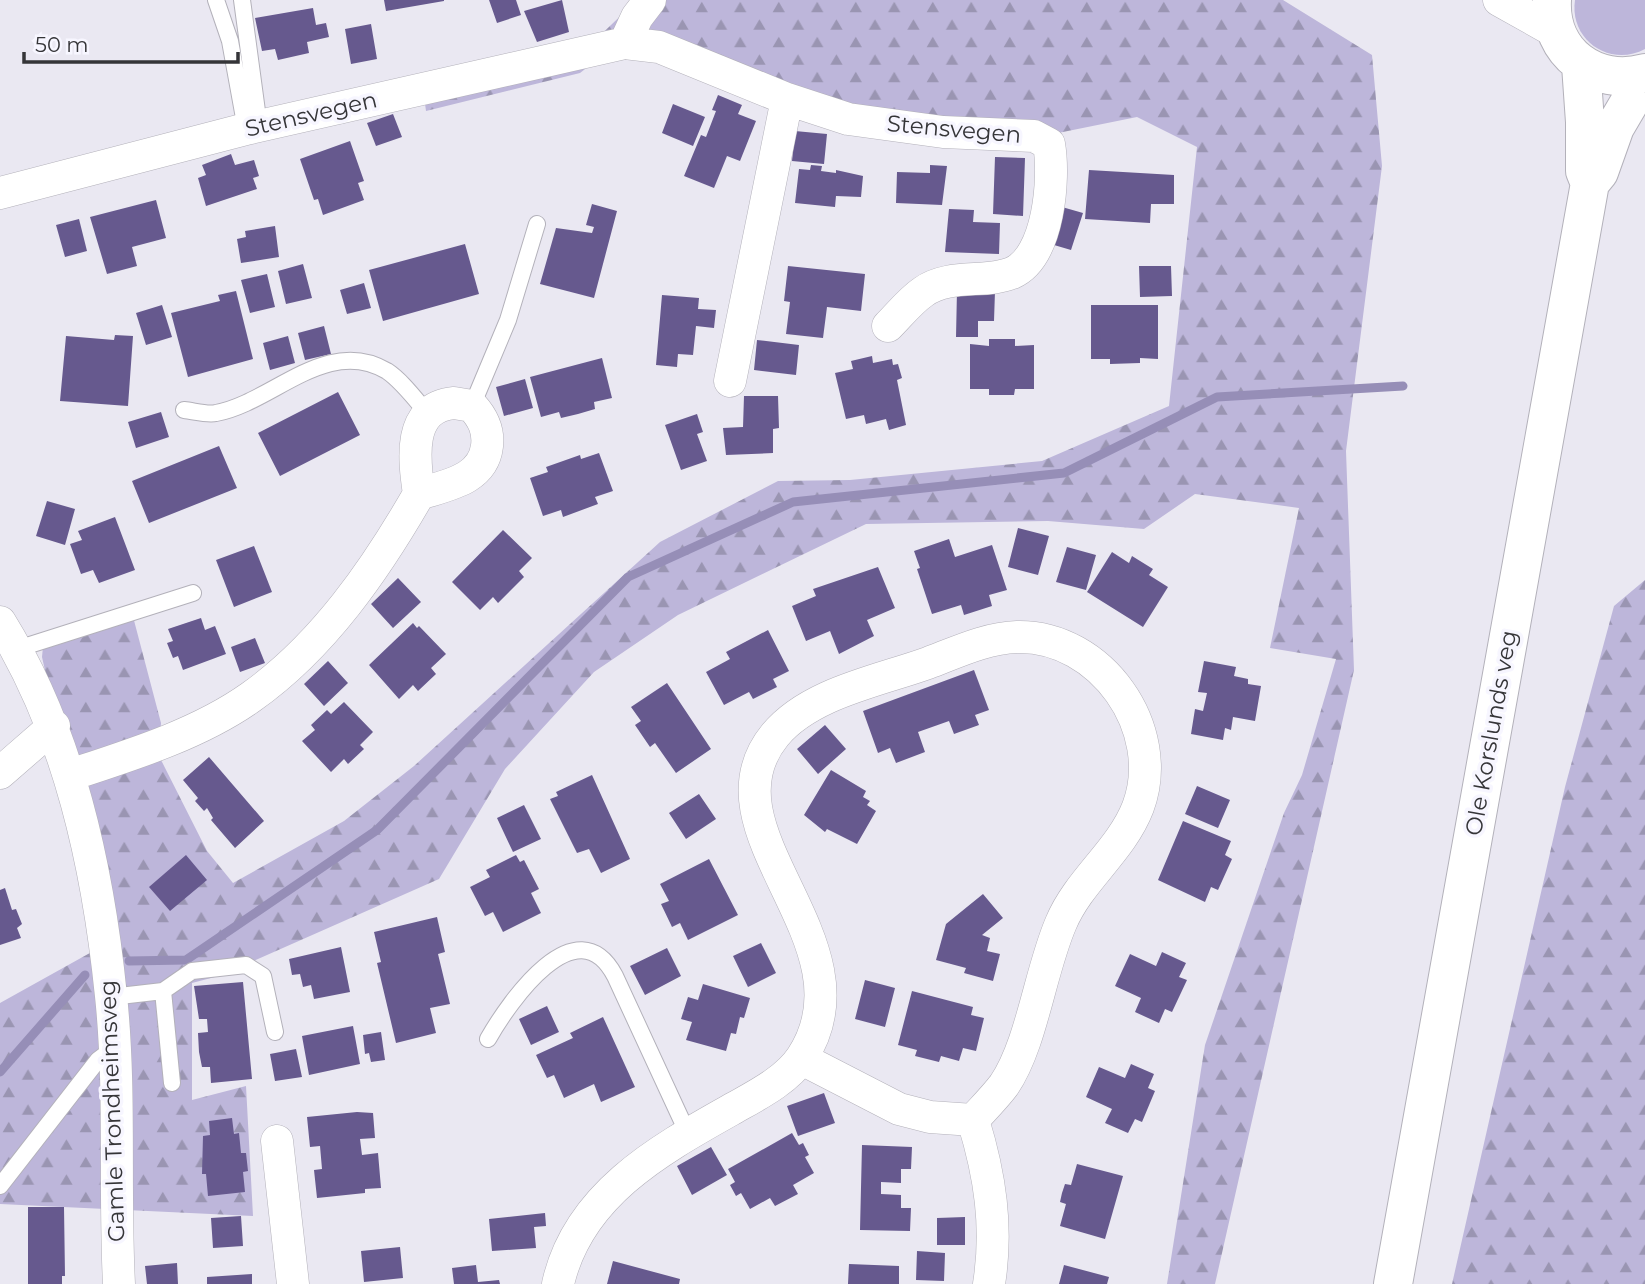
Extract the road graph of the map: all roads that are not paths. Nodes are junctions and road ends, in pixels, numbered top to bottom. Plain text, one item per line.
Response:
1 (216, 0) edge
2 (242, 0) edge
3 (650, 0) edge
4 (1499, 0) edge
5 (1554, 16) edge
6 (625, 43) junction
7 (1581, 65) junction
8 (1645, 75) edge
9 (788, 99) junction
10 (252, 127) junction
11 (1590, 183) junction
12 (0, 193) edge
13 (537, 224) dead end
14 (888, 326) dead end
15 (730, 381) dead end
16 (472, 406) junction
17 (184, 410) dead end
18 (428, 414) junction
19 (419, 494) junction
20 (193, 593) dead end
21 (0, 622) edge
22 (17, 649) junction
23 (54, 726) junction
24 (0, 773) edge
25 (70, 775) junction
26 (163, 991) junction
27 (111, 997) junction
28 (275, 1032) dead end
29 (488, 1039) dead end
30 (114, 1048) junction
31 (802, 1059) junction
32 (172, 1083) dead end
33 (973, 1120) junction
34 (688, 1134) junction
35 (277, 1141) dead end
36 (0, 1186) edge
37 (120, 1284) edge
38 (293, 1284) edge
39 (558, 1284) edge
40 (989, 1284) edge
41 (1393, 1284) edge

1 - 10 lane
2 - 10 lane
3 - 6 street
4 - 5 street
5 - 7 street
6 - 9 street, Stensvegen
6 - 10 street, Stensvegen
7 - 8 street
7 - 11 street, Ole Korslunds veg
8 - 11 street, Ole Korslunds veg
9 - 14 street, Stensvegen
9 - 15 street
10 - 12 street, Stensvegen
11 - 41 street, Ole Korslunds veg
13 - 16 lane
16 - 18 street
16 - 19 street
17 - 18 lane
18 - 19 street
19 - 25 street
20 - 22 lane
21 - 22 street, Gamle Trondheimsveg
22 - 23 street, Gamle Trondheimsveg
23 - 24 street
23 - 25 street, Gamle Trondheimsveg
25 - 27 street, Gamle Trondheimsveg
26 - 27 lane
26 - 28 lane
26 - 32 lane
27 - 30 street, Gamle Trondheimsveg
29 - 34 lane
30 - 36 lane
30 - 37 street, Gamle Trondheimsveg
31 - 33 street
31 - 33 street
31 - 34 street
33 - 40 street
34 - 39 street
35 - 38 street

